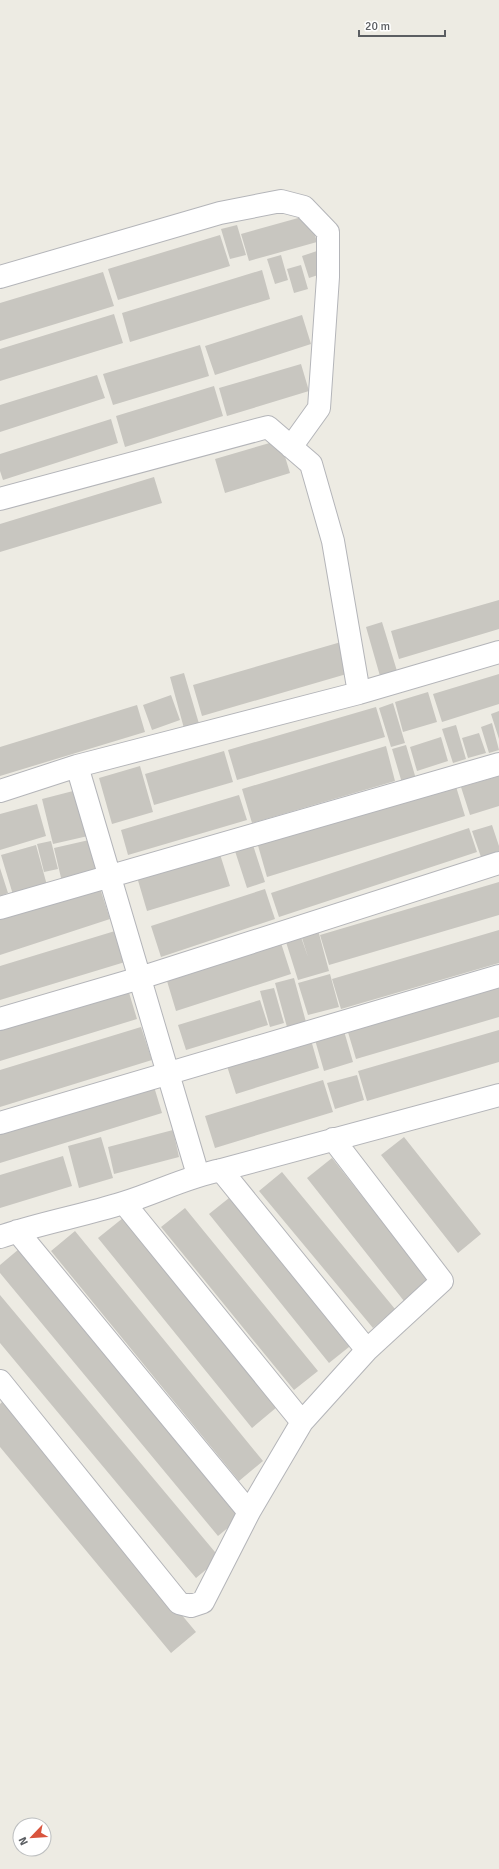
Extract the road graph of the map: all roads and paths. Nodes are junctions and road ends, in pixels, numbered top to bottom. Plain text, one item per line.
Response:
1 (0, 277) edge
2 (291, 447) junction
3 (0, 499) edge
4 (499, 652) edge
5 (360, 693) junction
6 (499, 764) edge
7 (77, 766) junction
8 (0, 791) edge
9 (499, 863) edge
10 (110, 876) junction
11 (0, 908) edge
12 (499, 976) edge
13 (140, 978) junction
14 (0, 1020) edge
15 (168, 1073) junction
16 (499, 1095) edge
17 (0, 1123) edge
18 (333, 1139) junction
19 (221, 1170) junction
20 (198, 1175) junction
21 (124, 1203) junction
22 (9, 1234) edge
23 (367, 1350) junction
24 (0, 1381) edge
25 (302, 1422) junction
26 (250, 1512) junction

1 - 2 street
2 - 3 street
2 - 5 street
4 - 5 street
5 - 7 street
6 - 10 street
7 - 8 street
7 - 10 street
9 - 13 street
10 - 11 street
10 - 13 street
12 - 15 street
13 - 14 street
13 - 15 street
15 - 17 street
15 - 20 street
16 - 18 street
18 - 19 street
18 - 23 street
19 - 20 street
19 - 23 street
20 - 21 street
21 - 22 street
21 - 25 street
22 - 26 street
23 - 25 street
24 - 26 street
25 - 26 street

